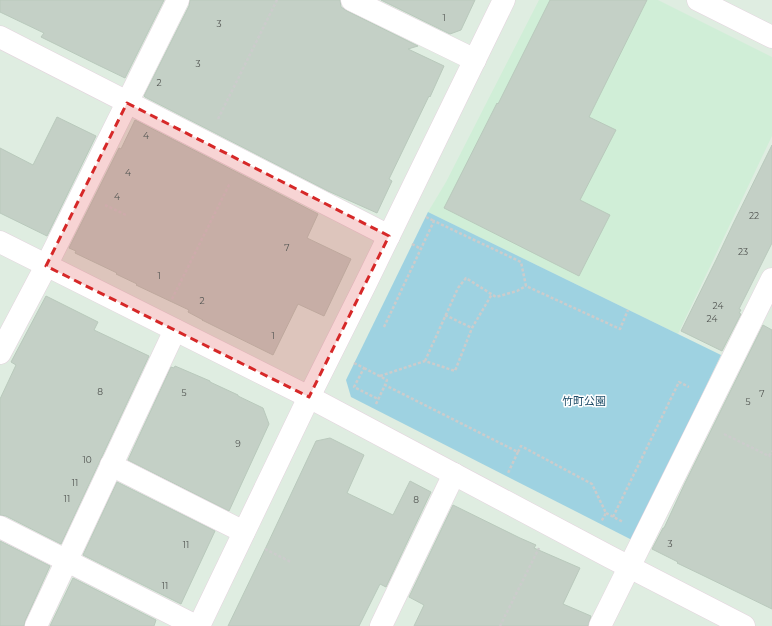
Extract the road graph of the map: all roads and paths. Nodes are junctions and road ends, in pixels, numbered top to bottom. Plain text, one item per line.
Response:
1 (178, 0) edge
2 (277, 0) edge
3 (352, 0) edge
4 (504, 0) edge
5 (698, 0) edge
6 (772, 37) edge
7 (0, 38) edge
8 (475, 60) junction
9 (128, 103) junction
10 (206, 143) junction
11 (241, 161) junction
12 (389, 236) junction
13 (0, 242) edge
14 (46, 266) junction
15 (772, 280) edge
16 (526, 286) junction
17 (492, 294) junction
18 (766, 305) edge
19 (628, 310) dead end
20 (445, 315) junction
21 (168, 326) junction
22 (384, 327) dead end
23 (472, 328) junction
24 (0, 353) edge
25 (348, 360) dead end
26 (425, 360) junction
27 (364, 368) junction
28 (380, 376) junction
29 (385, 385) junction
30 (310, 397) junction
31 (713, 398) junction
32 (378, 399) junction
33 (375, 405) dead end
34 (701, 423) junction
35 (772, 451) edge
36 (518, 452) junction
37 (111, 465) junction
38 (454, 474) junction
39 (507, 476) dead end
40 (613, 516) dead end
41 (600, 524) dead end
42 (0, 527) edge
43 (244, 532) junction
44 (263, 548) dead end
45 (540, 548) dead end
46 (67, 561) junction
47 (291, 562) dead end
48 (630, 567) junction
49 (36, 626) edge
50 (198, 626) edge
51 (381, 626) edge
52 (500, 626) edge
53 (600, 626) edge
54 (744, 626) edge

1 - 9 street
2 - 10 path
3 - 8 street
4 - 8 street
5 - 6 street
7 - 9 street
8 - 12 street
9 - 10 street
9 - 14 street
10 - 11 street
11 - 12 street
11 - 21 path
12 - 30 street
13 - 14 street
14 - 21 street
14 - 24 street
15 - 18 street
16 - 17 path
16 - 19 path
16 - 22 path
17 - 20 path
17 - 23 path
18 - 31 street
20 - 23 path
20 - 26 path
21 - 30 street
21 - 37 street
23 - 26 path
25 - 27 path
26 - 28 path
27 - 28 path
27 - 32 path
28 - 29 path
29 - 32 path
29 - 36 path
30 - 38 street
30 - 43 street
31 - 34 street
31 - 40 path
32 - 33 path
34 - 35 path
34 - 48 street
36 - 39 path
36 - 41 path
37 - 43 street
37 - 46 street
38 - 48 street
38 - 51 street
42 - 46 street
43 - 50 street
44 - 47 path
45 - 52 path
46 - 49 street
46 - 50 street
48 - 53 street
48 - 54 street

